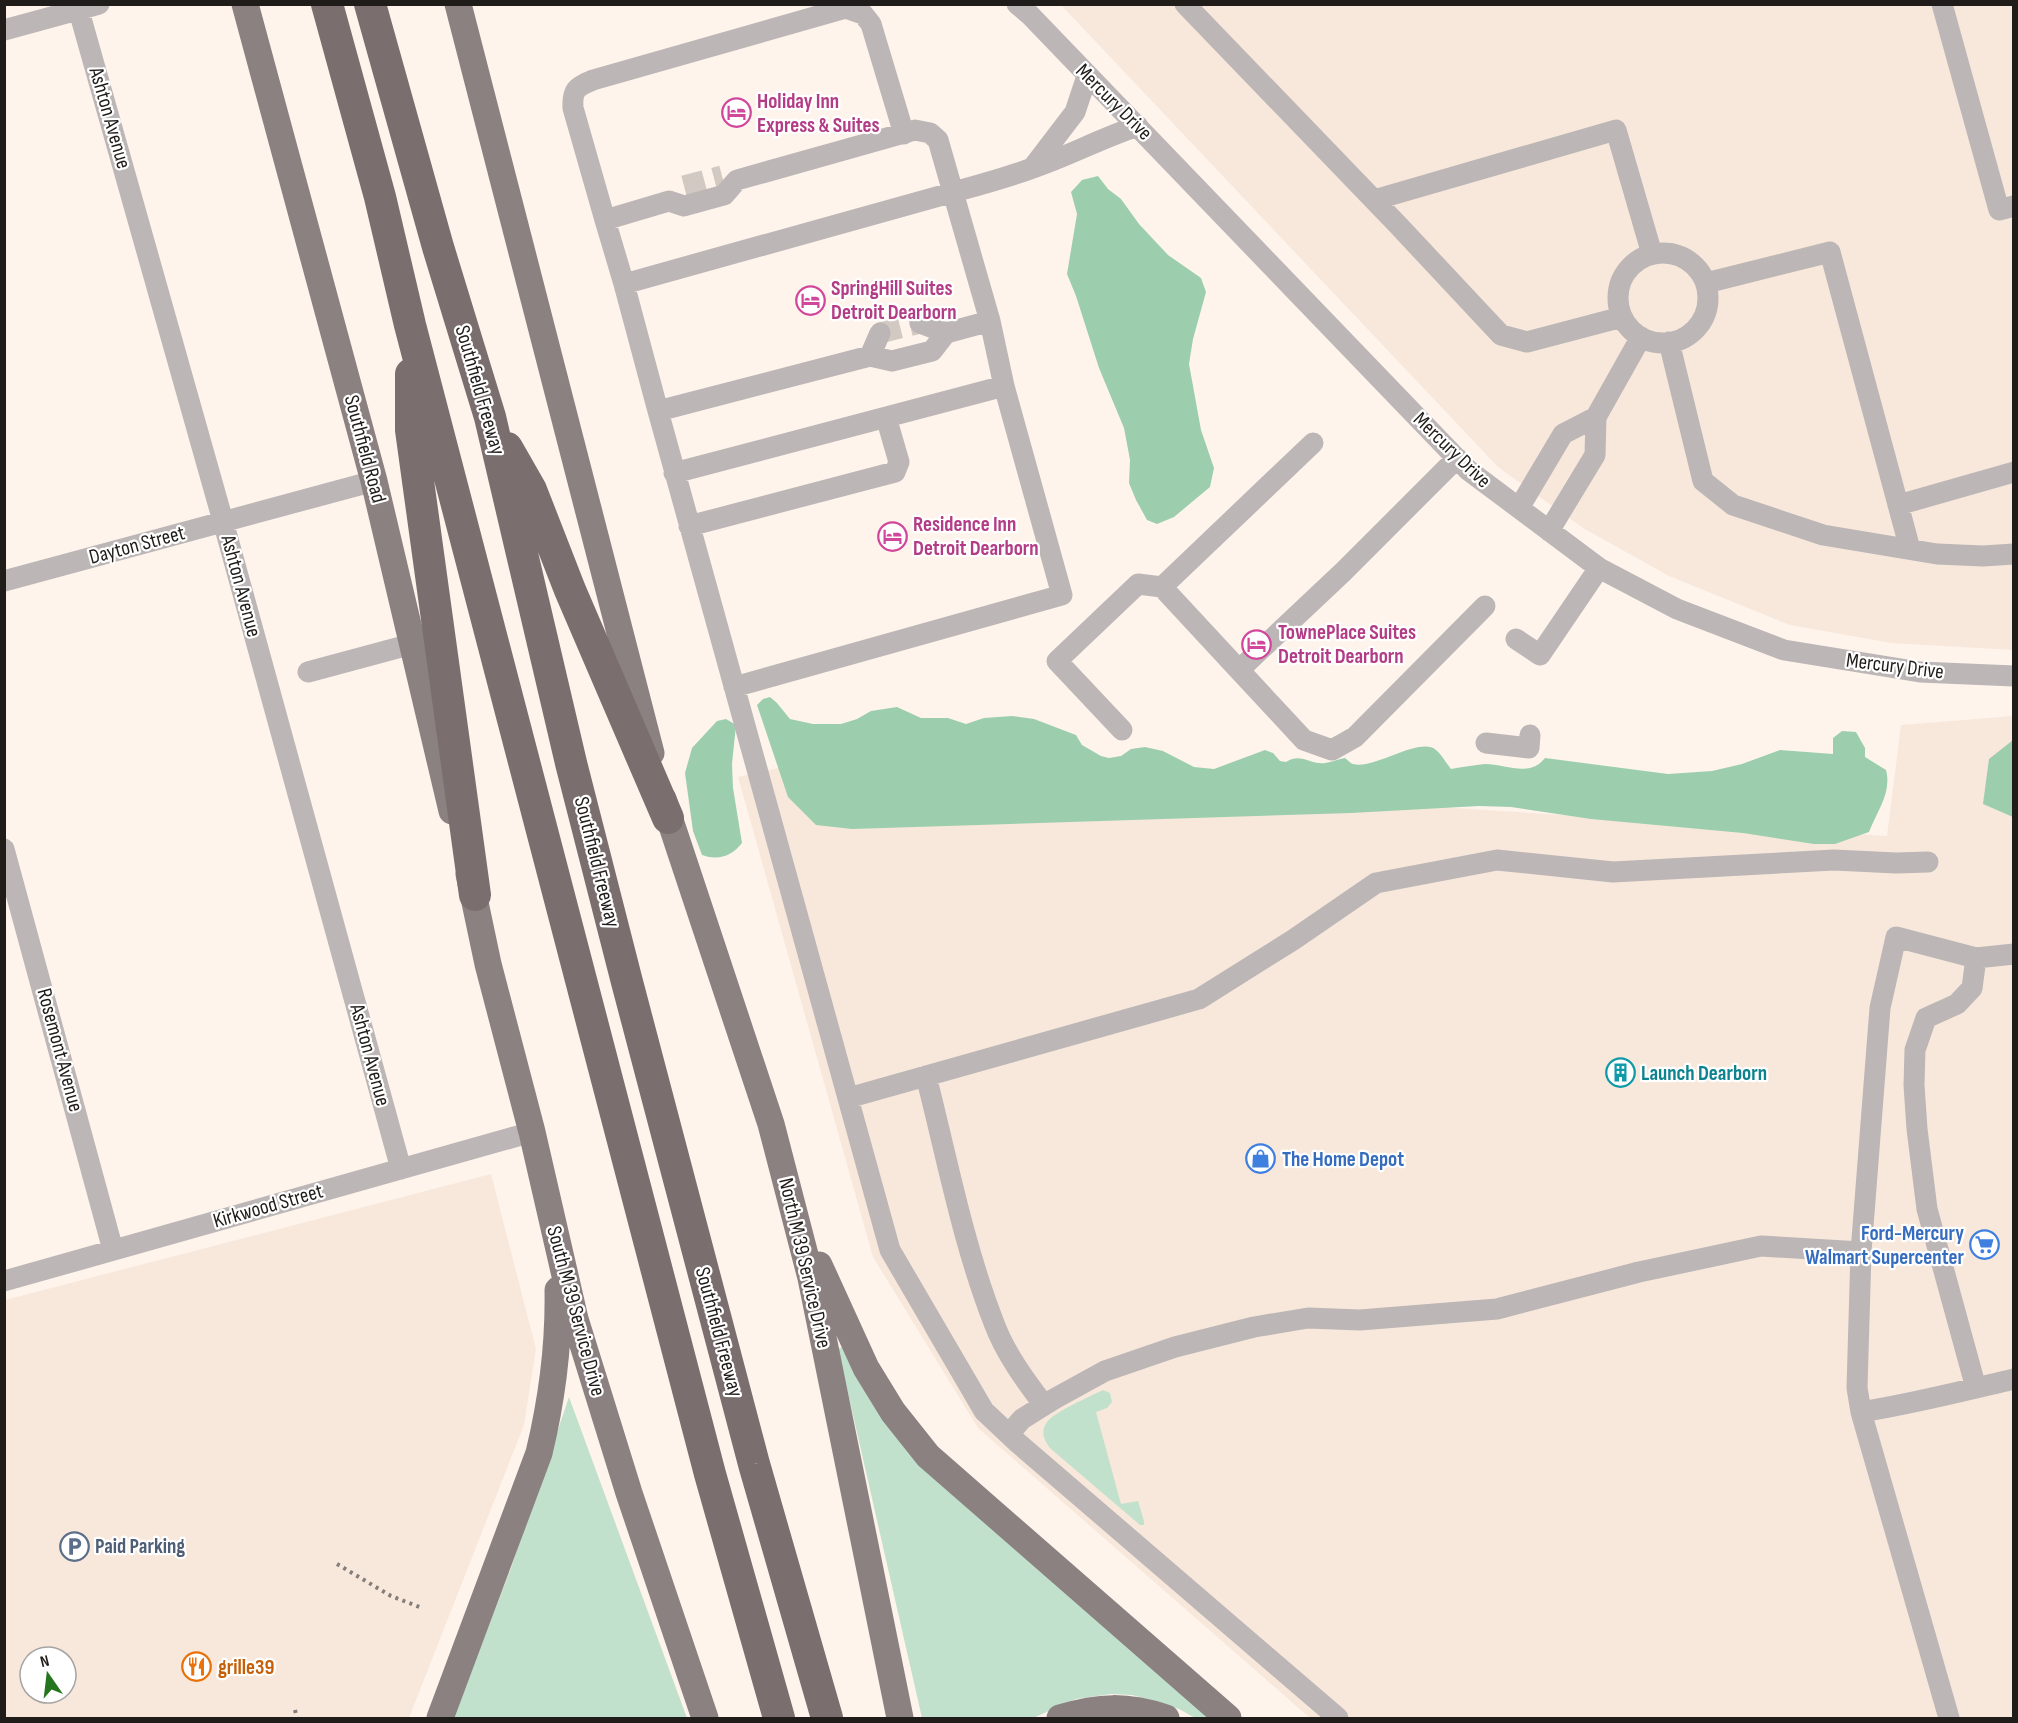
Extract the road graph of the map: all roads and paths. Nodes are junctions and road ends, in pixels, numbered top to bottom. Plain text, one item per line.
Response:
1 (245, 4) edge
2 (327, 4) edge
3 (370, 4) edge
4 (458, 4) edge
5 (1017, 4) edge
6 (1185, 4) edge
7 (1942, 4) edge
8 (85, 6) edge
9 (4, 30) edge
10 (1088, 76) junction
11 (1138, 126) junction
12 (904, 134) junction
13 (1031, 169) junction
14 (954, 192) junction
15 (1374, 200) junction
16 (2013, 206) edge
17 (605, 220) junction
18 (1652, 254) junction
19 (1706, 283) junction
20 (624, 284) junction
21 (1622, 316) junction
22 (990, 321) junction
23 (920, 323) tunnel mouth
24 (410, 325) junction
25 (880, 333) dead end
26 (946, 333) junction
27 (1641, 337) junction
28 (1669, 342) junction
29 (870, 356) junction
30 (1004, 386) junction
31 (658, 411) junction
32 (490, 417) junction
33 (886, 417) junction
34 (1596, 417) junction
35 (1312, 443) dead end
36 (1457, 458) junction
37 (2013, 472) edge
38 (675, 473) junction
39 (374, 481) junction
40 (1898, 505) junction
41 (1519, 508) junction
42 (224, 522) junction
43 (689, 526) junction
44 (1549, 531) junction
45 (1910, 549) junction
46 (2013, 554) edge
47 (1599, 568) junction
48 (4, 580) edge
49 (1162, 587) junction
50 (1485, 606) dead end
51 (1516, 639) dead end
52 (412, 645) junction
53 (1239, 670) junction
54 (308, 672) dead end
55 (2013, 676) edge
56 (734, 687) junction
57 (1122, 730) dead end
58 (1530, 735) dead end
59 (1486, 743) dead end
60 (668, 818) junction
61 (4, 849) edge
62 (1928, 862) dead end
63 (474, 895) junction
64 (2013, 954) edge
65 (1976, 958) junction
66 (926, 1076) junction
67 (848, 1098) junction
68 (771, 1124) junction
69 (532, 1132) junction
70 (401, 1169) junction
71 (555, 1234) junction
72 (113, 1250) junction
73 (1861, 1252) junction
74 (4, 1281) edge
75 (2013, 1379) edge
76 (1976, 1388) junction
77 (1044, 1405) junction
78 (1861, 1412) junction
79 (1009, 1434) junction
80 (337, 1564) dead end
81 (422, 1608) dead end
82 (295, 1710) dead end
83 (297, 1719) edge
84 (440, 1719) edge
85 (705, 1719) edge
86 (778, 1719) edge
87 (827, 1719) edge
88 (900, 1719) edge
89 (1060, 1719) edge
90 (1166, 1719) edge
91 (1228, 1719) edge
92 (1338, 1719) edge
93 (1949, 1719) edge

1 - 39 main road, Southfield Road
2 - 24 highway
3 - 32 highway, Southfield Freeway
4 - 60 main road
5 - 10 street, Mercury Drive
6 - 15 street
7 - 16 street
8 - 9 street
8 - 42 street, Ashton Avenue
10 - 11 street, Mercury Drive
10 - 13 street
11 - 13 street
11 - 36 street, Mercury Drive
12 - 14 street
12 - 17 street
12 - 17 street
13 - 14 street
14 - 20 street
14 - 22 street
15 - 18 street
15 - 21 street
17 - 20 street
18 - 19 street
18 - 21 street
19 - 28 street
19 - 40 street
20 - 31 street
21 - 27 street
22 - 26 street
22 - 30 street
23 - 26 street
24 - 63 highway
24 - 86 highway
25 - 29 street
26 - 29 street
27 - 28 street
27 - 34 street
28 - 45 street
29 - 31 street
30 - 33 street
30 - 56 street
31 - 38 street
32 - 60 highway
32 - 87 highway, Southfield Freeway
33 - 38 street
33 - 43 street
34 - 41 street
34 - 44 street
35 - 49 street
36 - 41 street, Mercury Drive
36 - 53 street
37 - 40 street
38 - 43 street
39 - 42 street, Dayton Street
39 - 52 main road, Southfield Road
40 - 45 street
41 - 44 street, Mercury Drive
42 - 48 street, Dayton Street
42 - 70 street, Ashton Avenue
43 - 56 street
44 - 47 street, Mercury Drive
45 - 46 street
47 - 51 street
47 - 55 street, Mercury Drive
49 - 53 street
49 - 57 street
50 - 53 street
52 - 54 street
52 - 63 main road, Southfield Road
56 - 67 street
58 - 59 street
60 - 68 main road, North M 39 Service Drive
61 - 72 street, Rosemont Avenue
62 - 66 street
63 - 69 main road, South M 39 Service Drive
64 - 65 street
65 - 73 street
65 - 76 street
66 - 67 street
66 - 77 street
67 - 79 street
68 - 88 main road, North M 39 Service Drive
68 - 91 main road
69 - 70 street, Kirkwood Street
69 - 71 main road, South M 39 Service Drive
70 - 72 street, Kirkwood Street
71 - 84 main road
71 - 85 main road, South M 39 Service Drive
72 - 74 street, Kirkwood Street
73 - 77 street
73 - 78 street
75 - 76 street
76 - 78 street
77 - 79 street
78 - 93 street
79 - 92 street
80 - 81 path
82 - 83 path
89 - 90 main road

